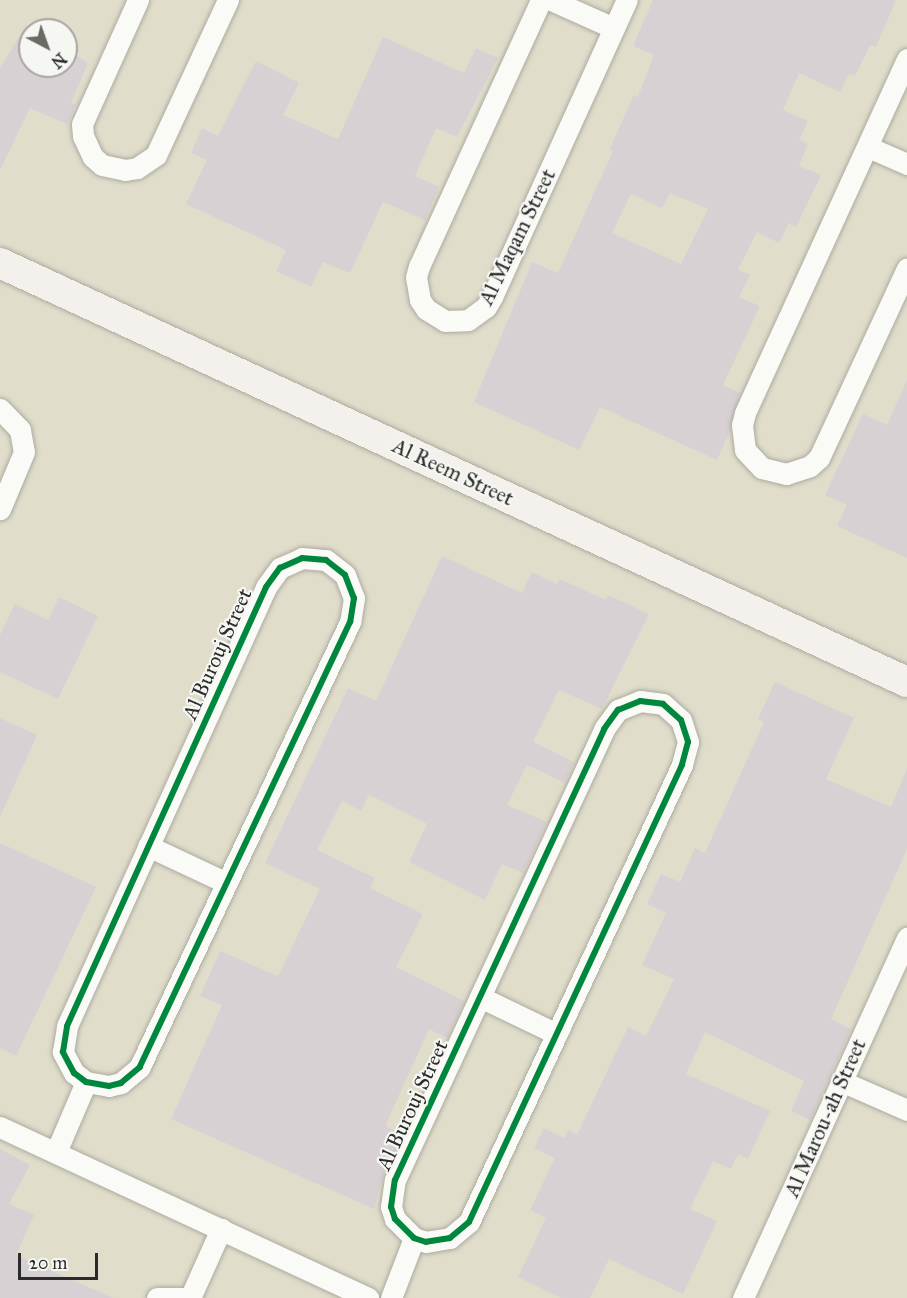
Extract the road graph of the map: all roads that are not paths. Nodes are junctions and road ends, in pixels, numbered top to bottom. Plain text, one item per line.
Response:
1 (138, 0) edge
2 (228, 0) edge
3 (541, 0) edge
4 (551, 0) edge
5 (627, 0) edge
6 (614, 28) junction
7 (907, 59) edge
8 (867, 147) junction
9 (907, 164) edge
10 (0, 263) edge
11 (907, 268) edge
12 (0, 409) edge
13 (0, 509) edge
14 (907, 682) edge
15 (148, 846) junction
16 (226, 883) junction
17 (907, 938) edge
18 (480, 997) junction
19 (557, 1034) junction
20 (841, 1081) junction
21 (86, 1082) junction
22 (907, 1110) edge
23 (0, 1126) edge
24 (56, 1152) junction
25 (221, 1229) junction
26 (414, 1238) junction
27 (157, 1298) edge
28 (182, 1298) edge
29 (190, 1298) edge
30 (368, 1298) edge
31 (391, 1298) edge
32 (743, 1298) edge

1 - 2 street
3 - 6 street, Al Maqam Street
4 - 6 street
5 - 6 street, Al Maqam Street
7 - 8 street
8 - 9 street
8 - 11 street
10 - 14 street, Al Reem Street
12 - 13 street
15 - 16 street
15 - 16 street, Al Burouj Street
15 - 21 street, Al Burouj Street
16 - 21 street, Al Burouj Street
17 - 20 street, Al Marou-ah Street
18 - 19 street
18 - 19 street, Al Burouj Street
18 - 26 street, Al Burouj Street
19 - 26 street, Al Burouj Street
20 - 22 street
20 - 32 street, Al Marou-ah Street
21 - 24 street
23 - 24 street
24 - 25 street
25 - 29 street
25 - 30 street
26 - 31 street
27 - 28 street

